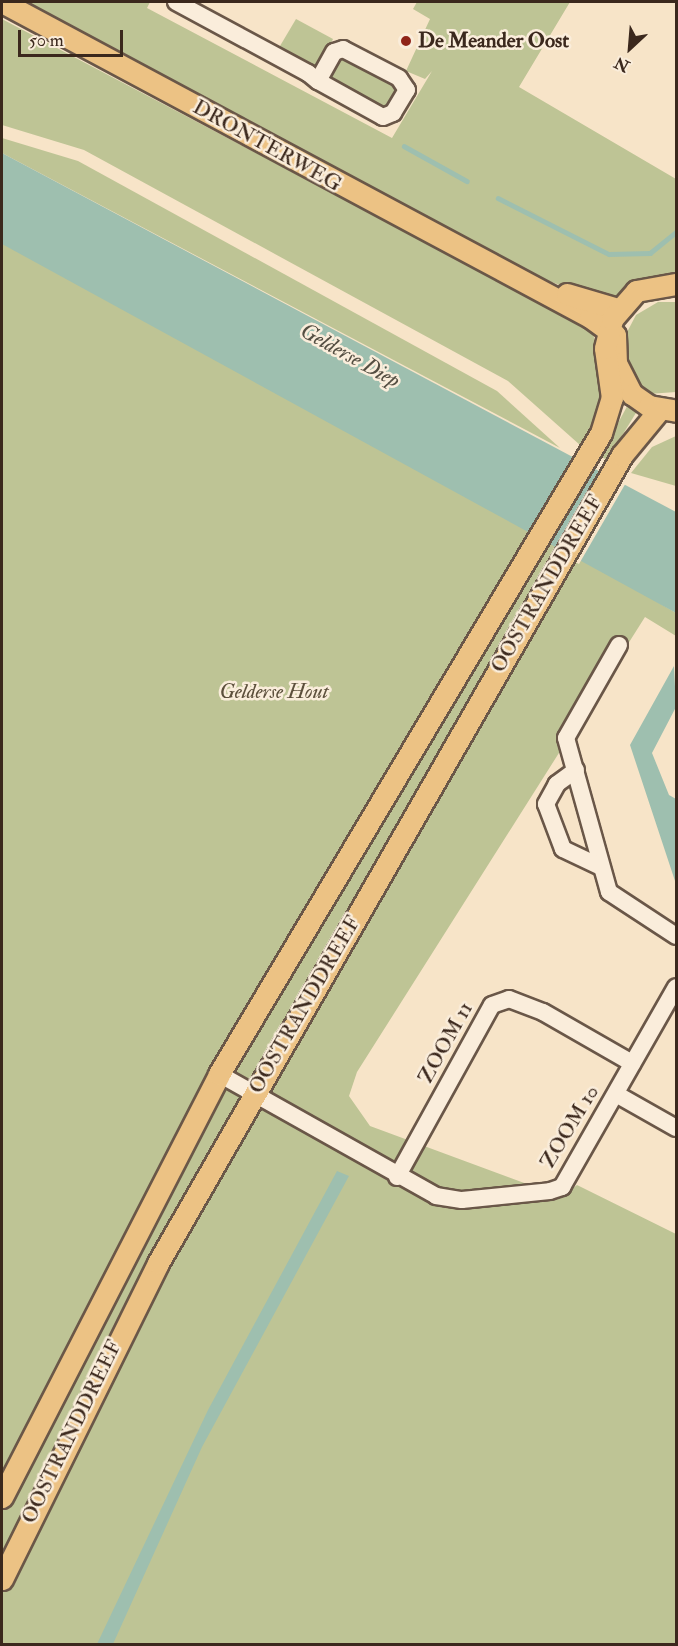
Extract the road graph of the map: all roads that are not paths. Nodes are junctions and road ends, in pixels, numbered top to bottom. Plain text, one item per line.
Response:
1 (2, 2) edge
2 (176, 2) edge
3 (318, 81) junction
4 (676, 284) edge
5 (536, 286) junction
6 (676, 294) edge
7 (618, 309) junction
8 (612, 332) junction
9 (619, 386) junction
10 (665, 407) edge
11 (619, 645) dead end
12 (576, 770) junction
13 (601, 867) junction
14 (676, 936) edge
15 (676, 987) edge
16 (632, 1063) junction
17 (219, 1074) junction
18 (254, 1094) junction
19 (616, 1094) junction
20 (676, 1128) edge
21 (397, 1177) junction
22 (2, 1497) edge
23 (2, 1579) edge

1 - 5 main road, DRONTERWEG
2 - 3 street
3 - 3 street
4 - 7 main road
5 - 7 main road, DRONTERWEG
5 - 8 main road, DRONTERWEG
6 - 8 main road
7 - 8 main road
8 - 9 main road
9 - 10 main road
9 - 17 main road, OOSTRANDDREEF
10 - 18 main road, OOSTRANDDREEF
11 - 12 street
12 - 13 street
12 - 13 street
13 - 14 street
15 - 16 street, ZOOM 10
16 - 19 street, ZOOM 10
16 - 21 street, ZOOM 11
17 - 18 street, ZOOM 10
17 - 22 main road, OOSTRANDDREEF
18 - 21 street, ZOOM 10
18 - 23 main road, OOSTRANDDREEF
19 - 20 street
19 - 21 street, ZOOM 10

